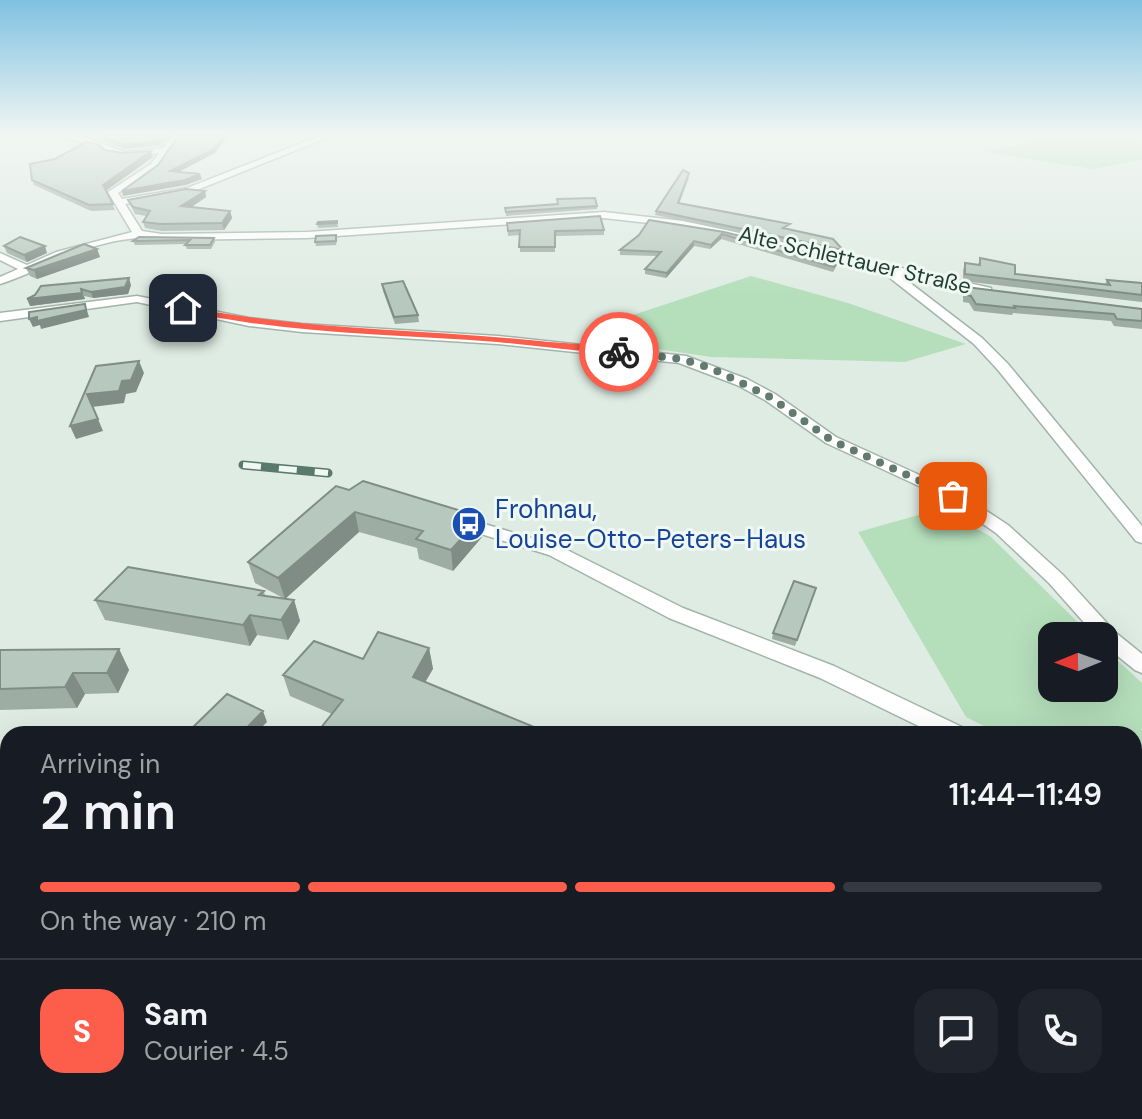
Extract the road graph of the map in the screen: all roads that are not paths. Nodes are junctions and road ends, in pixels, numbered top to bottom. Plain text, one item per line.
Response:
1 (121, 187) edge
2 (196, 187) edge
3 (119, 202) junction
4 (138, 233) junction
5 (0, 256) edge
6 (26, 268) junction
7 (0, 281) edge
8 (914, 282) junction
9 (995, 292) edge
10 (0, 317) edge
11 (442, 516) edge
12 (1142, 537) edge
13 (1142, 665) edge
14 (939, 726) edge

1 - 3 street
2 - 3 street
3 - 4 street
4 - 6 street
4 - 8 street, Alte Schlettauer Straße
5 - 6 street
6 - 7 street
8 - 9 street, Alte Schlettauer Straße
8 - 12 street, Alte Schlettauer Straße
10 - 13 street
11 - 14 street

